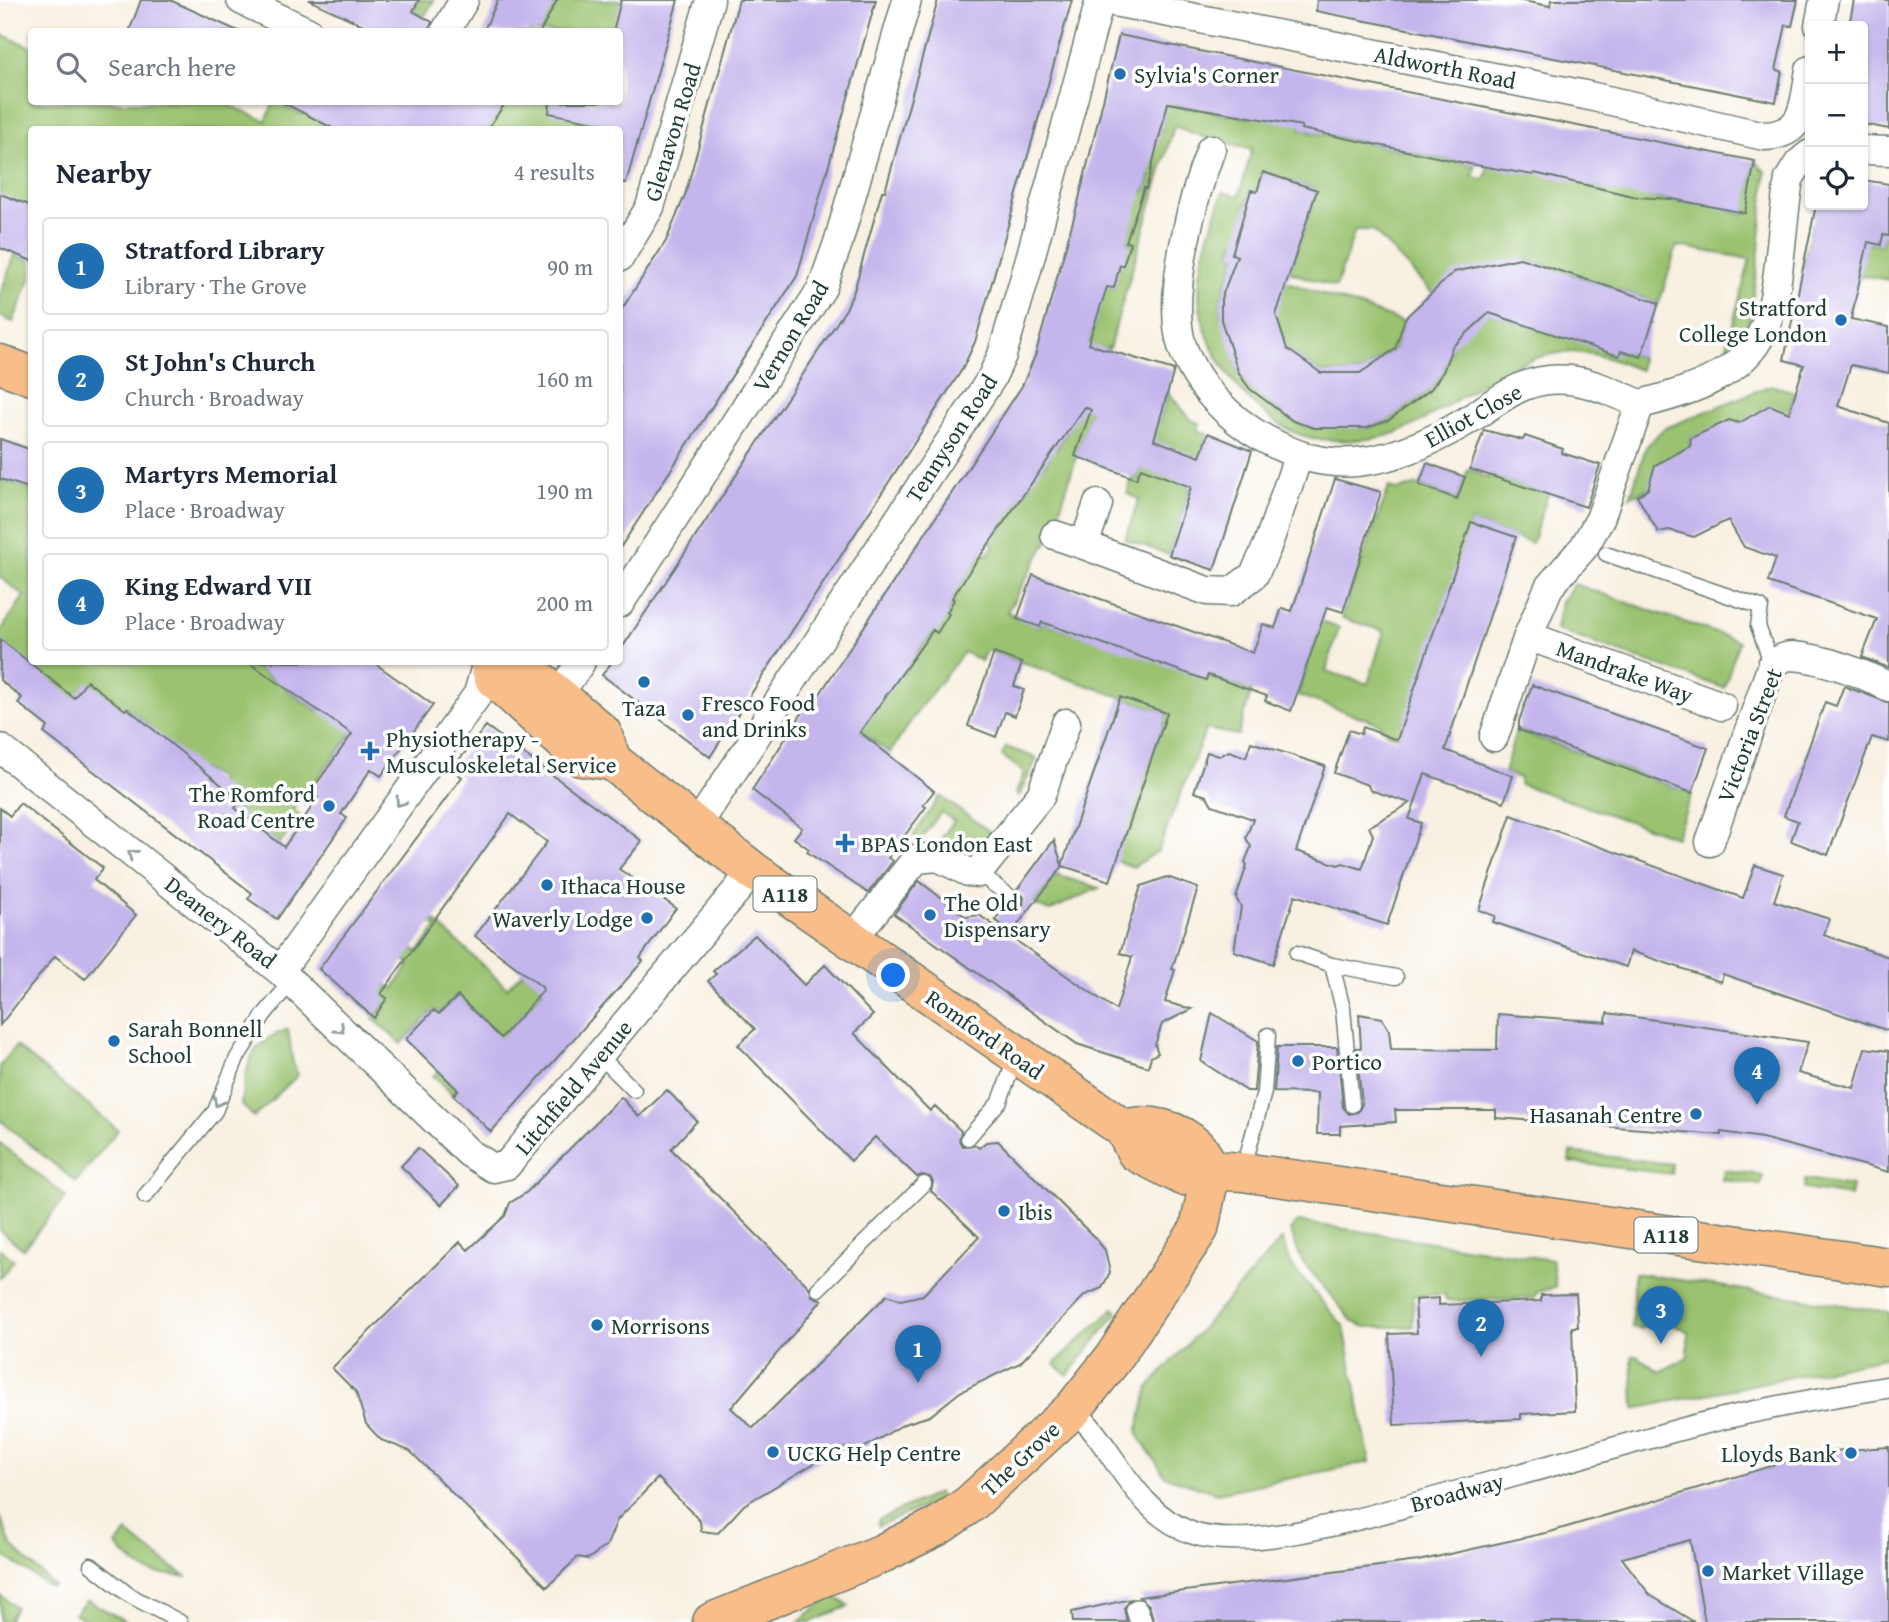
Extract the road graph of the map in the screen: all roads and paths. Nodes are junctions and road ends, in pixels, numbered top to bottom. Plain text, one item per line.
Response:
1 (241, 0) edge
2 (464, 0) edge
3 (710, 0) edge
4 (907, 0) edge
5 (1102, 0) edge
6 (1824, 0) edge
7 (1820, 21) edge
8 (300, 28) edge
9 (447, 28) edge
10 (1807, 84) edge
11 (1211, 149) dead end
12 (1868, 150) edge
13 (1889, 151) edge
14 (1805, 160) edge
15 (623, 252) edge
16 (0, 364) edge
17 (28, 374) edge
18 (1640, 404) junction
19 (1298, 457) junction
20 (1098, 504) dead end
21 (1055, 535) dead end
22 (1084, 545) junction
23 (1606, 554) dead end
24 (623, 598) edge
25 (1528, 636) junction
26 (487, 665) edge
27 (489, 665) edge
28 (522, 665) edge
29 (579, 665) edge
30 (1772, 665) junction
31 (1889, 687) edge
32 (559, 694) junction
33 (1721, 706) dead end
34 (1066, 723) dead end
35 (1494, 737) dead end
36 (0, 748) edge
37 (612, 761) junction
38 (696, 827) junction
39 (1710, 842) dead end
40 (753, 871) junction
41 (978, 873) junction
42 (1015, 900) dead end
43 (851, 941) junction
44 (1297, 953) dead end
45 (1332, 965) junction
46 (286, 977) junction
47 (1396, 977) dead end
48 (1268, 1035) dead end
49 (600, 1056) junction
50 (1021, 1060) junction
51 (635, 1090) dead end
52 (1352, 1105) dead end
53 (968, 1138) dead end
54 (1227, 1171) junction
55 (924, 1184) dead end
56 (145, 1196) dead end
57 (1889, 1268) edge
58 (818, 1289) dead end
59 (1889, 1388) edge
60 (1073, 1409) junction
61 (91, 1565) dead end
62 (180, 1622) edge
63 (712, 1622) edge

1 - 8 street
2 - 9 street
3 - 15 street, Glenavon Road
4 - 24 street, Vernon Road
5 - 10 street, Aldworth Road
5 - 38 street, Tennyson Road
6 - 7 street
11 - 19 street, Elliot Close
12 - 13 street
14 - 18 street
16 - 17 main road
18 - 19 street, Elliot Close
18 - 25 street
19 - 22 street
20 - 22 street
21 - 22 street
23 - 30 lane
25 - 33 street, Mandrake Way
25 - 35 street
26 -> 46 street, Deanery Road
27 - 37 main road, Romford Road / A118
28 - 32 main road, Romford Road / A118
29 - 32 street
30 - 31 street, Victoria Street
30 - 39 street, Victoria Street
32 - 37 main road, Romford Road / A118
34 - 41 street
46 -> 36 street, Deanery Road
37 - 38 main road, Romford Road / A118
38 - 40 main road, Romford Road / A118
40 - 43 main road, Romford Road / A118
40 - 49 street, Litchfield Avenue
41 - 42 lane
41 - 43 street
43 - 50 main road, Romford Road / A118
44 - 45 lane
45 - 47 lane
45 - 52 lane
46 -> 49 street, Litchfield Avenue
46 -> 56 lane
48 - 54 lane
49 - 51 lane
50 - 53 lane
50 - 54 main road, Romford Road / A118
54 - 57 main road, A118
54 - 60 main road, The Grove
55 - 58 lane
59 - 60 street, Broadway
60 - 63 main road, The Grove
61 - 62 lane

